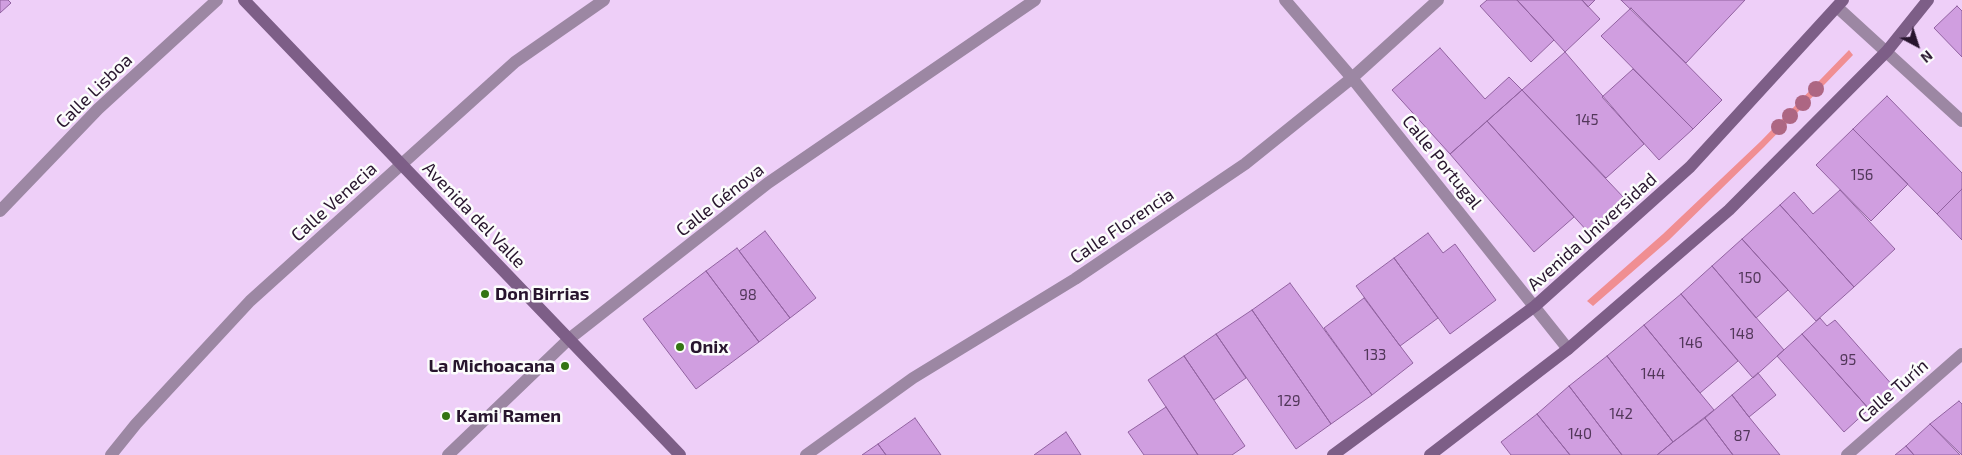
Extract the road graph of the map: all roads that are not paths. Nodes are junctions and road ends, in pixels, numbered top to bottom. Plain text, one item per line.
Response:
1 (217, 0) edge
2 (244, 0) edge
3 (604, 0) edge
4 (1035, 0) edge
5 (1286, 0) edge
6 (1438, 0) edge
7 (1928, 0) edge
8 (1840, 3) edge
9 (1886, 51) junction
10 (1352, 78) junction
11 (1962, 121) edge
12 (401, 165) junction
13 (0, 211) edge
14 (1535, 306) junction
15 (569, 339) junction
16 (1568, 349) junction
17 (1962, 354) edge
18 (111, 455) edge
19 (448, 455) edge
20 (680, 455) edge
21 (806, 455) edge
22 (1333, 455) edge
23 (1430, 455) edge
24 (1846, 455) edge

1 - 13 street, Calle Lisboa
2 - 12 main road, Avenida del Valle
3 - 12 street, Calle Venecia
4 - 15 street, Calle Génova
5 - 10 street, Calle Portugal
6 - 10 street, Calle Florencia
7 - 9 main road
8 - 9 street
8 - 14 main road, Avenida Universidad
9 - 11 street
9 - 16 main road
10 - 14 street, Calle Portugal
10 - 21 street, Calle Florencia
12 - 15 main road, Avenida del Valle
12 - 18 street, Calle Venecia
14 - 16 street, Calle Portugal
14 - 22 main road, Avenida Universidad
15 - 19 street, Calle Génova
15 - 20 main road, Avenida del Valle
16 - 23 main road
17 - 24 street, Calle Turín

